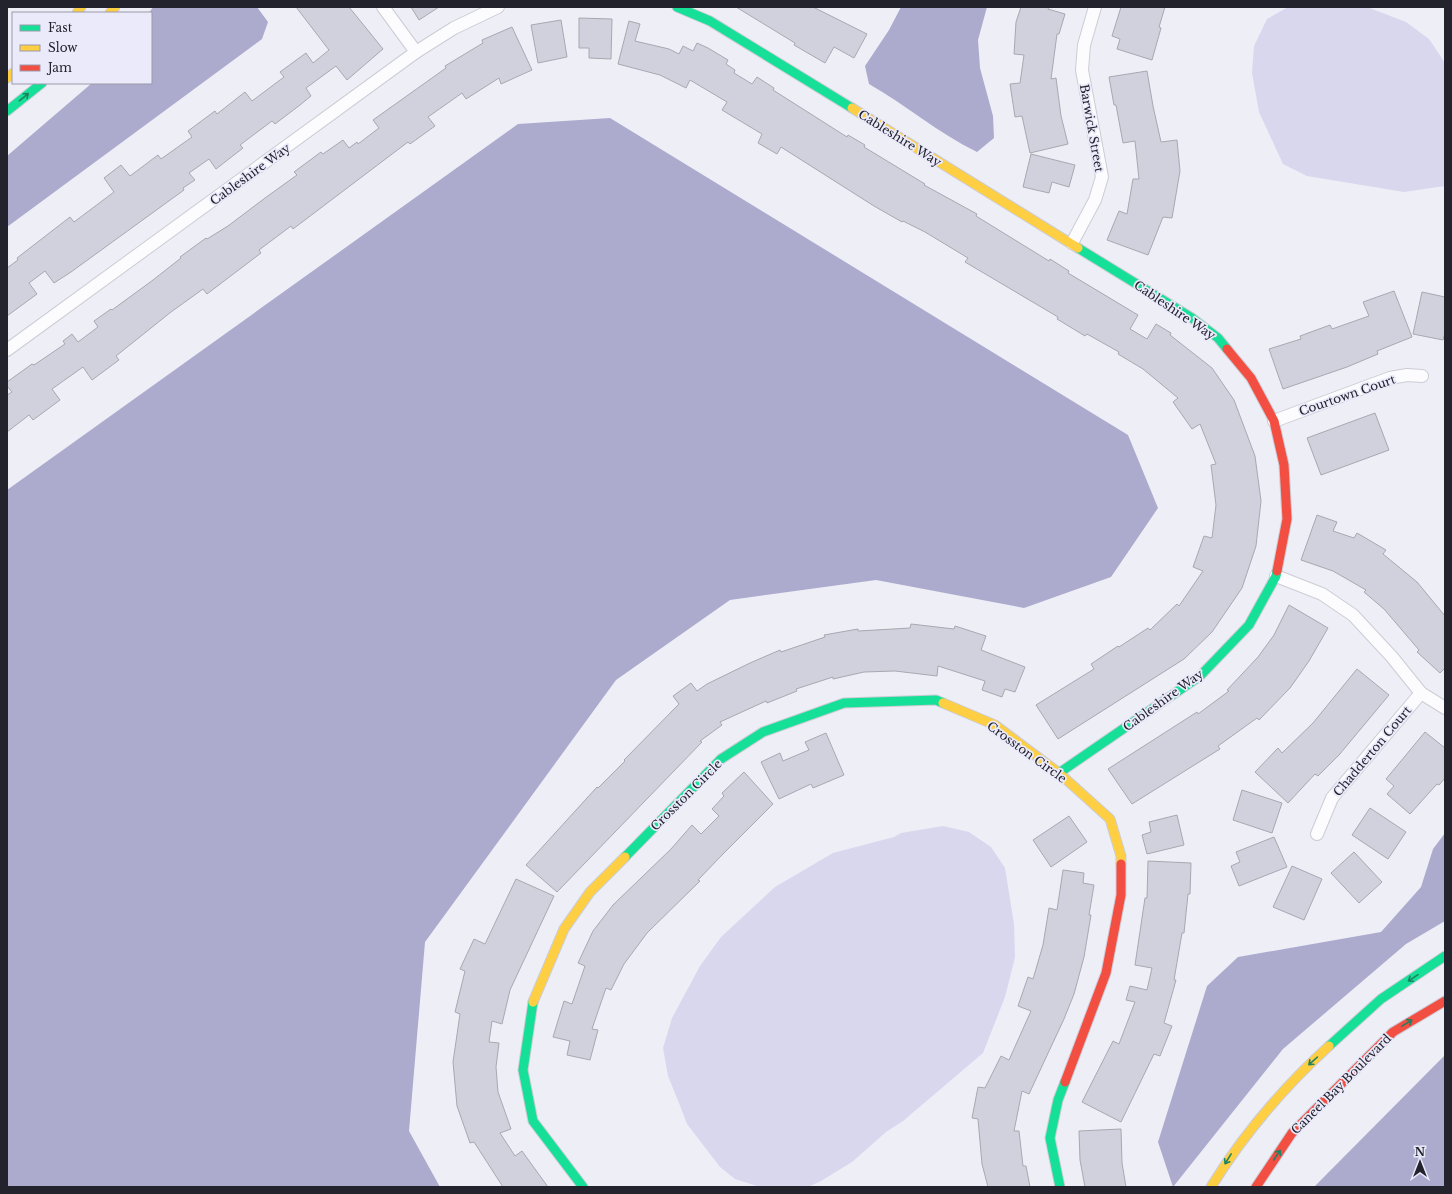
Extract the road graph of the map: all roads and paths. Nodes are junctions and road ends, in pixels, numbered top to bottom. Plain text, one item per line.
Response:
1 (383, 7) edge
2 (498, 7) edge
3 (677, 7) edge
4 (1095, 7) edge
5 (416, 52) junction
6 (41, 84) edge
7 (7, 111) edge
8 (1072, 243) junction
9 (7, 350) edge
10 (1422, 376) dead end
11 (1274, 421) junction
12 (1276, 576) junction
13 (1421, 693) junction
14 (1445, 708) edge
15 (1059, 773) junction
16 (1317, 834) dead end
17 (1445, 956) edge
18 (1445, 1000) edge
19 (583, 1187) edge
20 (1060, 1187) edge
21 (1211, 1187) edge
22 (1256, 1187) edge

1 - 5 street
2 - 5 street, Cableshire Way
3 - 8 street, Cableshire Way
4 - 8 street, Barwick Street
5 - 9 street, Cableshire Way
7 -> 6 street
8 - 11 street, Cableshire Way
10 - 11 street, Courtown Court
11 - 12 street, Cableshire Way
12 - 13 street
12 - 15 street, Cableshire Way
13 - 14 street
13 - 16 street, Chadderton Court
15 - 19 street, Crosston Circle
15 - 20 street, Crosston Circle
17 -> 21 street
22 -> 18 street, Caneel Bay Boulevard

